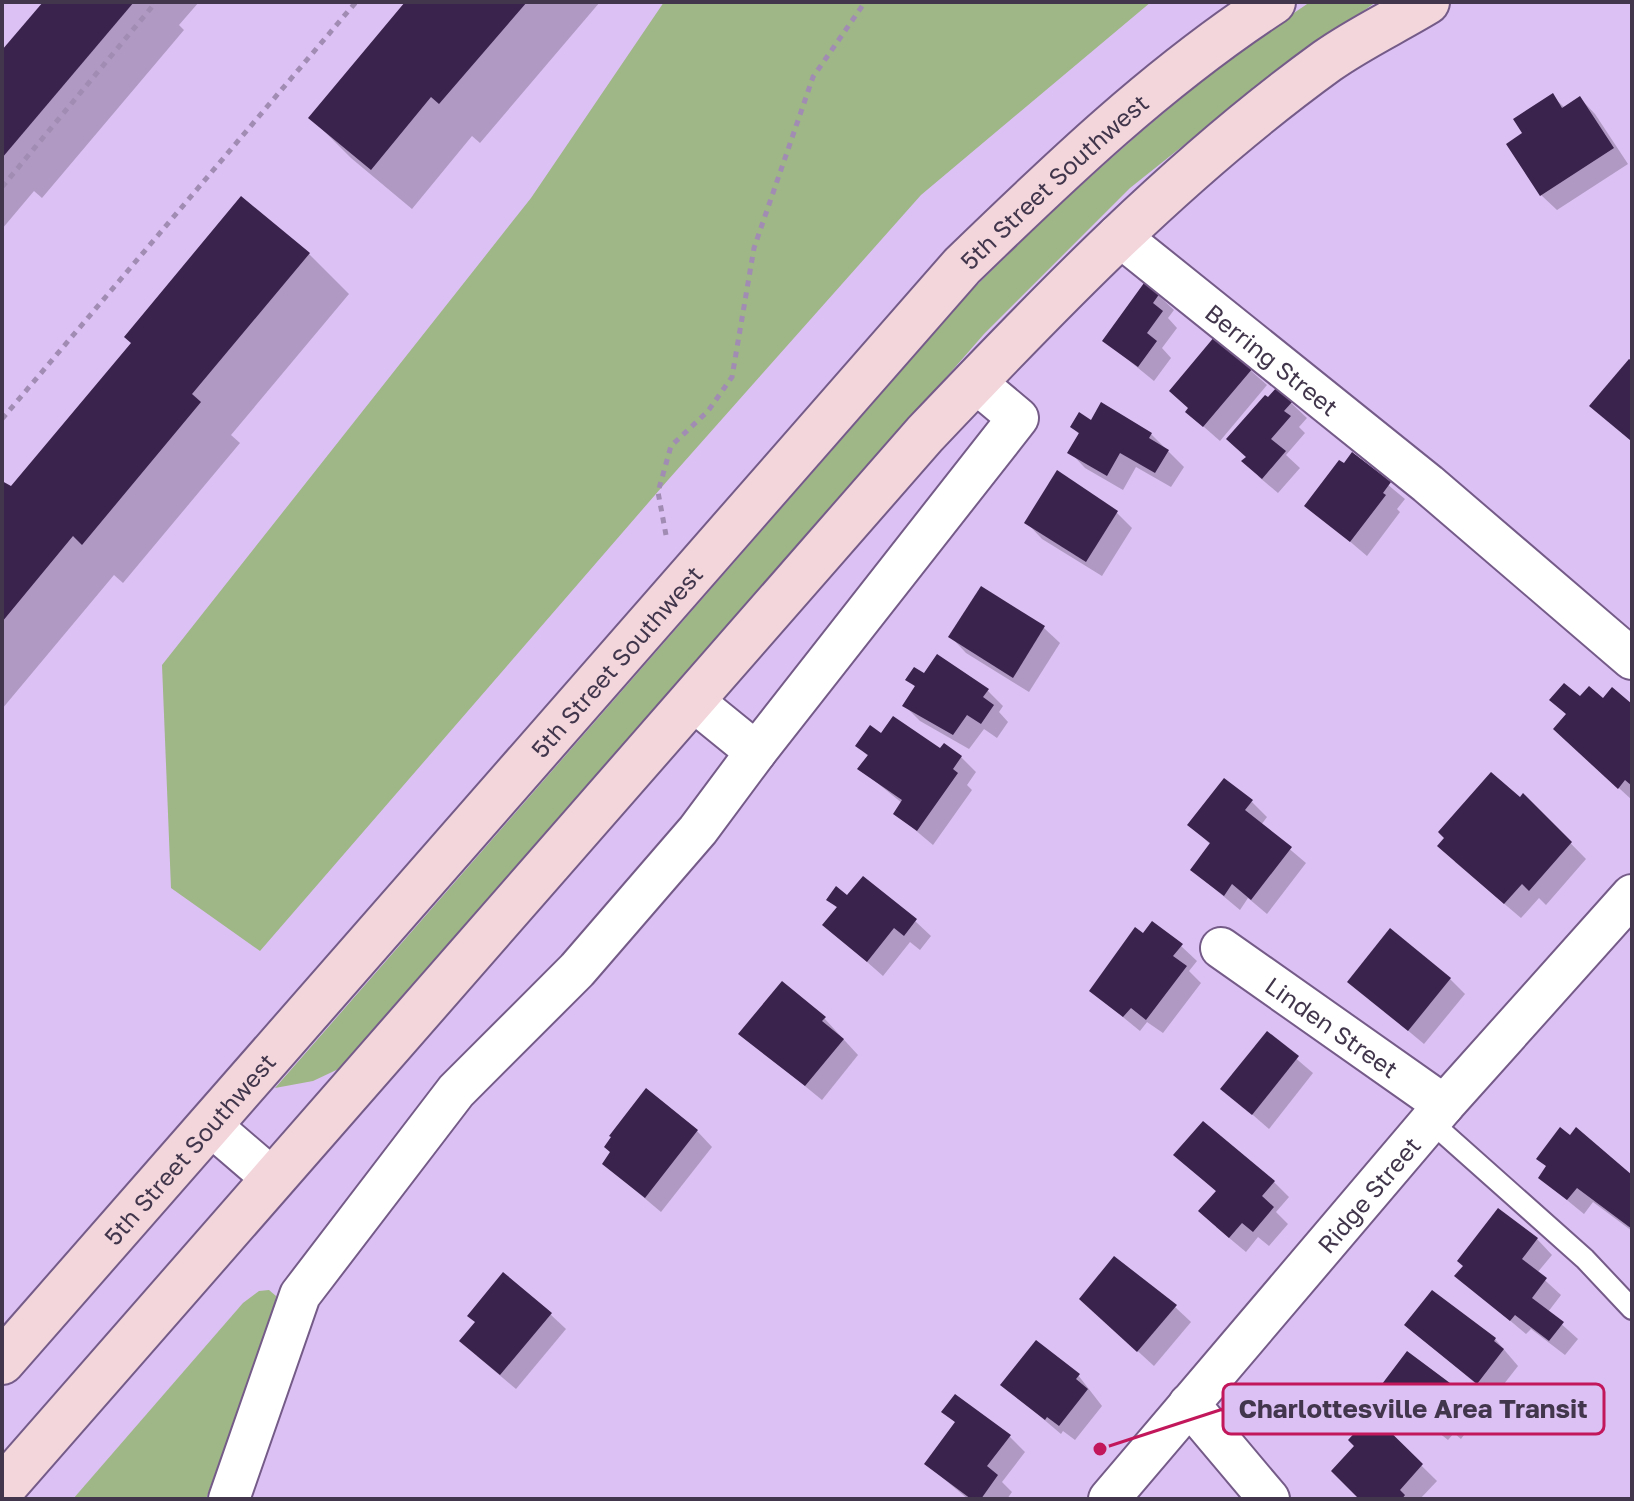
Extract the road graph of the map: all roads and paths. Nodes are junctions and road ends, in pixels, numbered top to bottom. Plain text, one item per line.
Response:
1 (156, 2) edge
2 (356, 2) edge
3 (865, 2) edge
4 (1273, 2) edge
5 (1427, 2) edge
6 (2, 187) edge
7 (1118, 235) junction
8 (975, 382) junction
9 (2, 419) edge
10 (667, 544) dead end
11 (1632, 659) edge
12 (692, 700) junction
13 (756, 752) junction
14 (1632, 895) edge
15 (1221, 948) dead end
16 (1437, 1113) junction
17 (209, 1124) junction
18 (273, 1179) junction
19 (1632, 1309) edge
20 (2, 1362) edge
21 (1189, 1404) junction
22 (2, 1489) edge
23 (229, 1499) edge
24 (1109, 1499) edge
25 (1269, 1499) edge

1 - 6 path
2 - 9 path
3 - 10 path
4 - 17 main road, 5th Street Southwest
5 - 7 main road
7 - 8 main road
7 - 11 street, Berring Street
8 - 12 main road
8 - 13 street
12 - 13 street
12 - 18 main road
13 - 23 street
14 - 16 street, Ridge Street
15 - 16 street, Linden Street
16 - 19 lane
16 - 21 street, Ridge Street
17 - 18 street
17 - 20 main road, 5th Street Southwest
18 - 22 main road
21 - 24 street, Ridge Street
21 - 25 street

